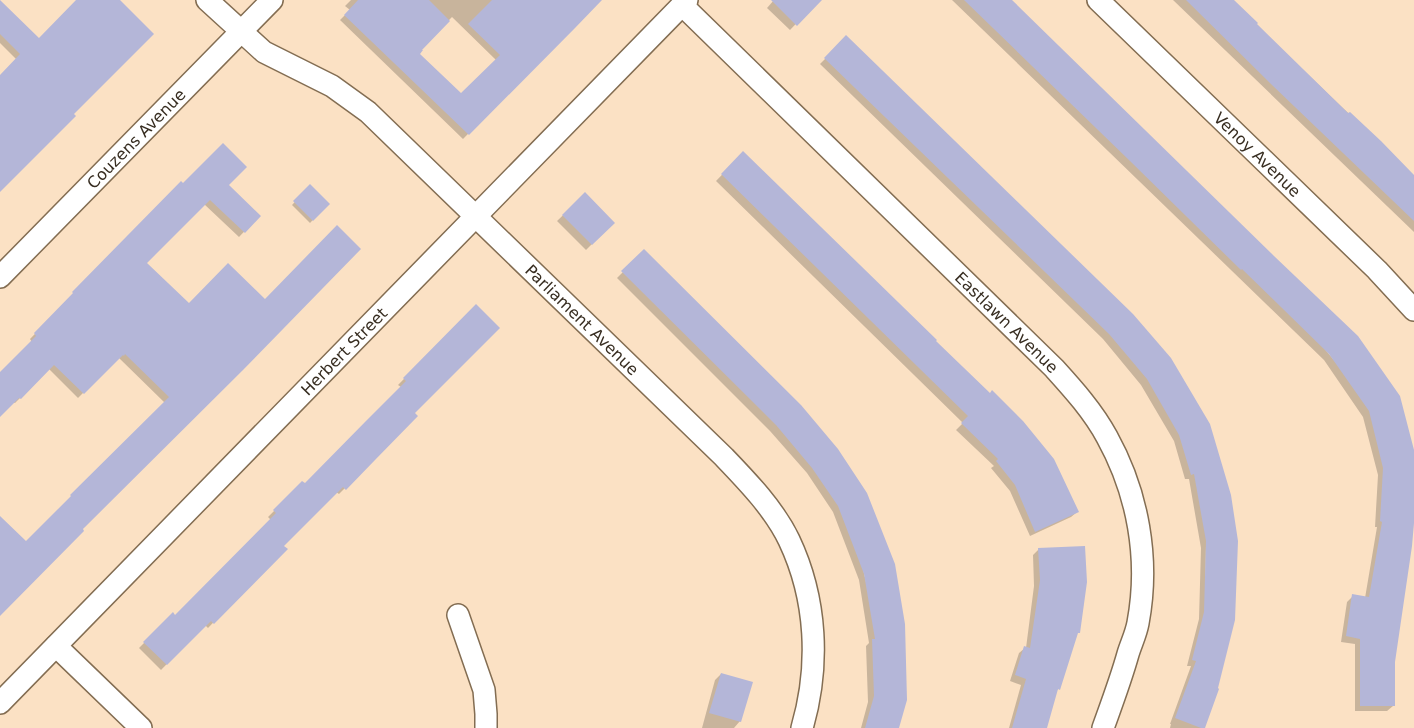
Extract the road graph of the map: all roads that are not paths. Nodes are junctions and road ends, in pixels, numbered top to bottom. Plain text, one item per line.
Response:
1 (207, 0) edge
2 (272, 0) edge
3 (1098, 0) edge
4 (685, 3) edge
5 (241, 32) junction
6 (475, 216) junction
7 (0, 277) edge
8 (1414, 310) edge
9 (458, 615) dead end
10 (56, 646) junction
11 (0, 703) edge
12 (141, 728) edge
13 (486, 728) edge
14 (802, 728) edge
15 (1103, 728) edge

1 - 5 street, Parliament Avenue
2 - 5 street, Couzens Avenue
3 - 8 street, Venoy Avenue
4 - 6 street, Herbert Street
4 - 15 street, Eastlawn Avenue
5 - 6 street, Parliament Avenue
5 - 7 street, Couzens Avenue
6 - 10 street, Herbert Street
6 - 14 street, Parliament Avenue
9 - 13 street
10 - 11 street, Herbert Street
10 - 12 street

